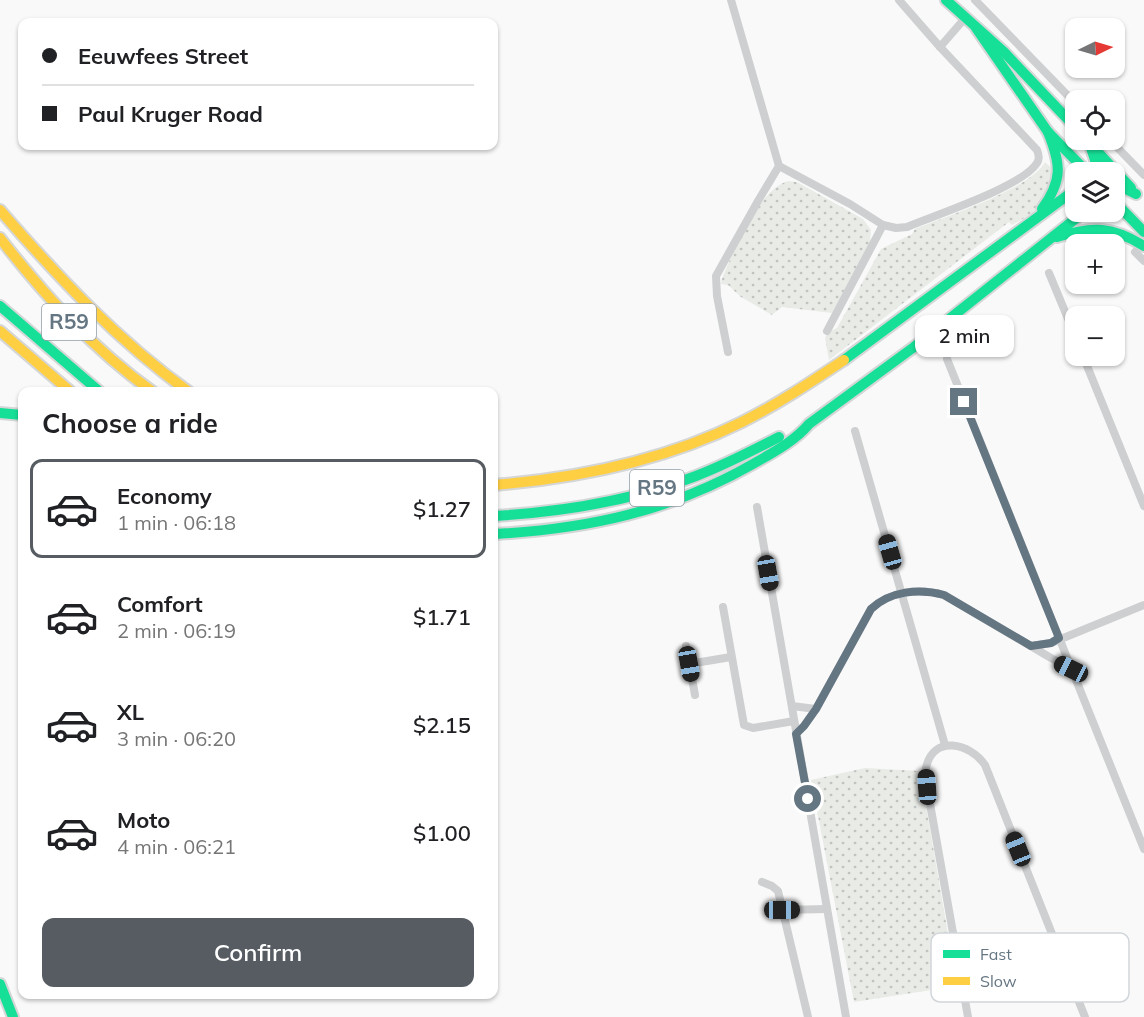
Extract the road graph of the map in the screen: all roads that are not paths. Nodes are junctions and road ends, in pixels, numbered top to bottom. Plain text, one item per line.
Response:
1 (731, 0) edge
2 (899, 0) edge
3 (946, 0) edge
4 (975, 0) edge
5 (966, 17) junction
6 (976, 28) junction
7 (939, 47) junction
8 (1065, 93) edge
9 (1065, 116) edge
10 (1048, 132) junction
11 (1096, 150) edge
12 (1120, 150) edge
13 (1077, 162) edge
14 (779, 166) junction
15 (1144, 175) edge
16 (1125, 187) edge
17 (1065, 197) edge
18 (1140, 197) edge
19 (0, 210) edge
20 (1125, 212) edge
21 (1030, 222) junction
22 (1071, 222) edge
23 (884, 225) junction
24 (1144, 232) edge
25 (0, 238) edge
26 (1046, 242) junction
27 (1140, 249) edge
28 (1144, 261) edge
29 (1049, 273) dead end
30 (0, 306) edge
31 (1065, 312) edge
32 (0, 331) edge
33 (827, 331) dead end
34 (728, 352) dead end
35 (947, 359) dead end
36 (1087, 366) edge
37 (65, 387) edge
38 (94, 387) edge
39 (146, 387) edge
40 (182, 387) edge
41 (0, 413) edge
42 (18, 415) edge
43 (809, 424) junction
44 (855, 432) dead end
45 (498, 485) edge
46 (1144, 506) edge
47 (757, 507) dead end
48 (498, 516) edge
49 (498, 534) edge
50 (902, 594) junction
51 (1144, 605) edge
52 (723, 607) dead end
53 (1059, 638) junction
54 (686, 646) dead end
55 (1031, 646) junction
56 (732, 657) junction
57 (689, 664) junction
58 (1071, 669) junction
59 (695, 695) dead end
60 (792, 706) junction
61 (816, 709) junction
62 (794, 721) junction
63 (796, 734) junction
64 (945, 745) junction
65 (1144, 849) edge
66 (762, 882) dead end
67 (827, 909) junction
68 (782, 910) junction
69 (953, 933) edge
70 (1052, 933) edge
71 (0, 984) edge
72 (965, 1002) edge
73 (1079, 1002) edge
74 (0, 1012) edge
75 (2, 1017) edge
76 (13, 1017) edge
77 (808, 1017) edge
78 (846, 1017) edge
79 (968, 1017) edge
80 (1085, 1017) edge

1 - 14 street
2 - 7 street
3 - 5 main road
4 - 8 street
5 - 6 main road
5 - 7 street
6 - 9 main road
6 - 10 main road
7 - 23 street
10 - 13 main road
10 - 21 main road
11 - 18 main road
12 - 15 street
14 - 23 street
14 - 34 street
16 - 18 main road
17 - 21 main road
19 - 40 main road
20 - 24 main road
21 - 45 main road, R59
22 - 26 main road
23 - 33 street
25 - 39 main road, R59
26 - 27 main road
26 - 43 main road, R59
27 - 28 street
29 - 31 street
30 - 38 main road, R59
32 - 37 main road
35 - 53 street
36 - 46 street
41 - 42 main road
43 - 48 main road, R59
43 - 49 main road
44 - 50 street
47 - 60 street
50 - 55 street
50 - 61 street
50 - 64 street
51 - 53 street
52 - 56 street
53 - 55 street
53 - 58 street
54 - 57 street
55 - 58 street
56 - 57 street
56 - 62 street
57 - 59 street
58 - 65 street
60 - 61 street
60 - 62 street
61 - 63 street
62 - 63 street
63 - 67 street
64 - 69 street
64 - 70 street
66 - 68 street
67 - 68 street
67 - 78 street
68 - 77 street
71 - 76 main road
72 - 79 street
73 - 80 street
74 - 75 main road

